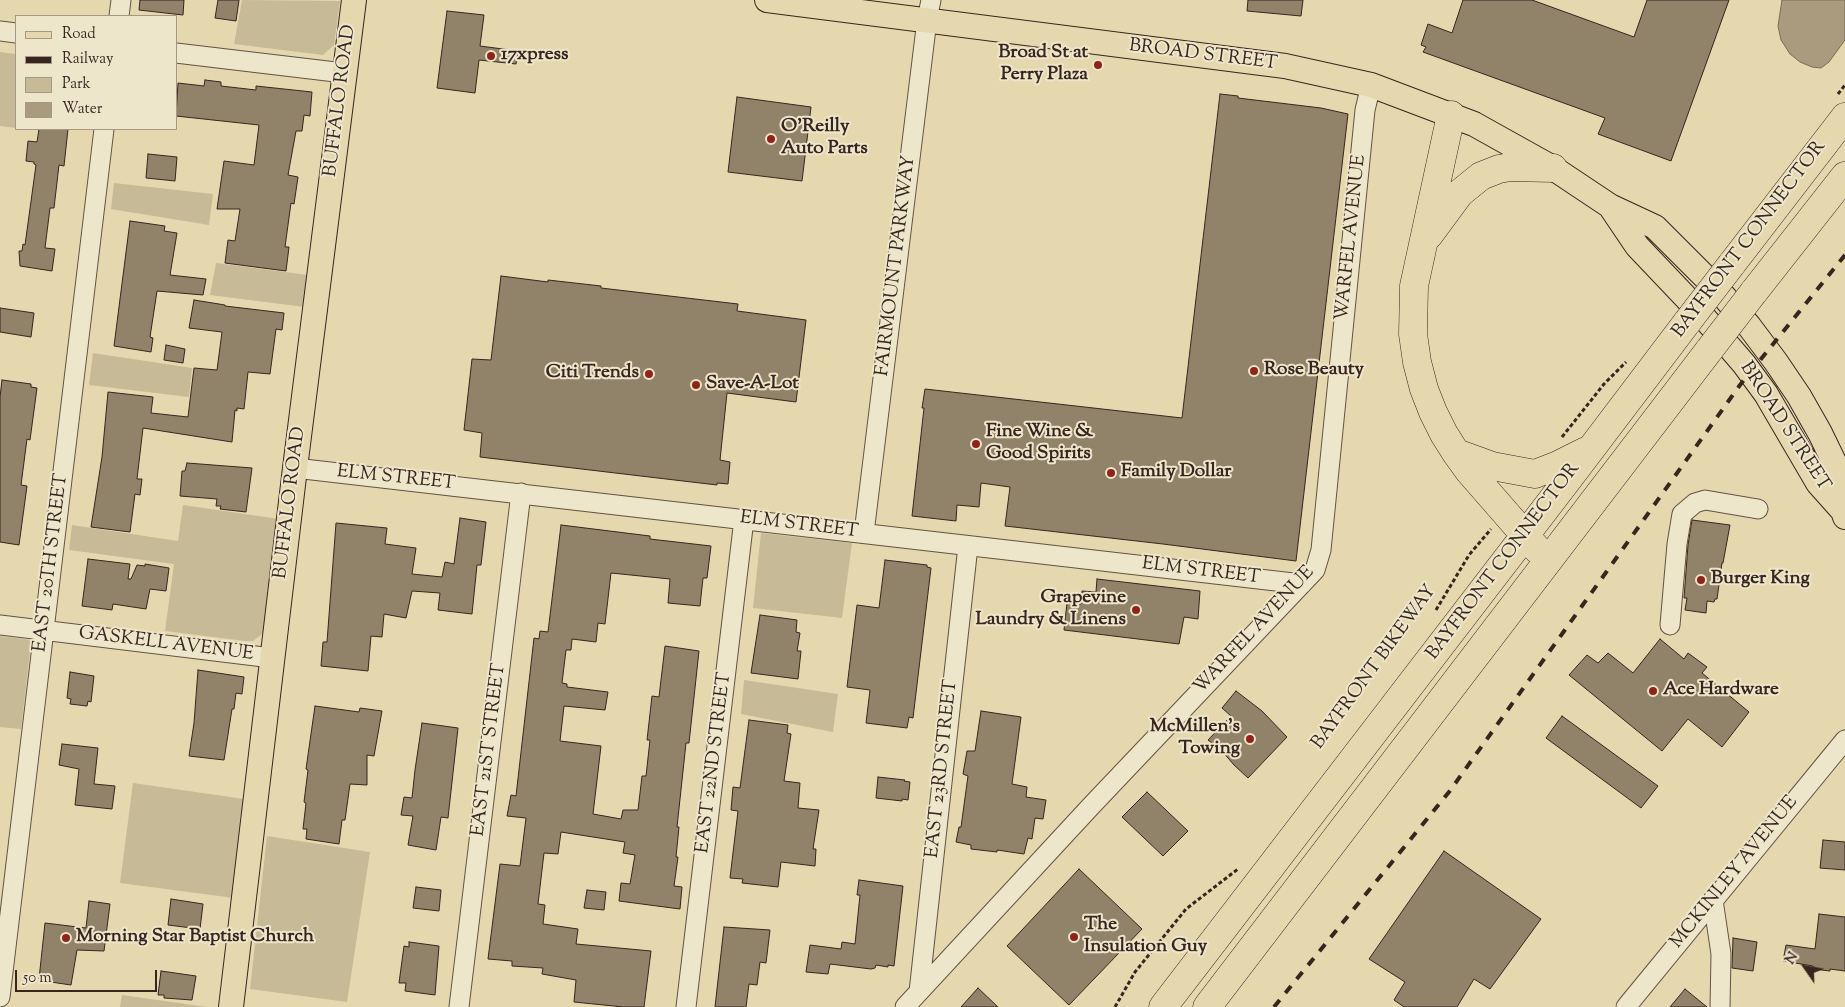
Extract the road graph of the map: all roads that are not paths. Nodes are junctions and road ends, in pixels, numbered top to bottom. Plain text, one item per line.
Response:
1 (121, 0) edge
2 (354, 0) edge
3 (767, 0) edge
4 (929, 10) edge
5 (119, 15) edge
6 (0, 31) edge
7 (15, 33) edge
8 (178, 53) edge
9 (344, 73) junction
10 (1371, 85) junction
11 (1451, 115) junction
12 (1845, 117) edge
13 (104, 130) edge
14 (1553, 168) junction
15 (1845, 176) edge
16 (1422, 244) junction
17 (1592, 447) junction
18 (1456, 453) junction
19 (295, 468) junction
20 (521, 493) junction
21 (1758, 509) dead end
22 (1844, 514) edge
23 (744, 519) junction
24 (864, 533) junction
25 (1525, 536) junction
26 (968, 546) junction
27 (1548, 562) junction
28 (1302, 584) junction
29 (1670, 624) dead end
30 (0, 625) edge
31 (44, 630) junction
32 (272, 658) junction
33 (1845, 740) edge
34 (1713, 900) junction
35 (919, 992) junction
36 (0, 997) edge
37 (231, 1007) edge
38 (459, 1007) edge
39 (686, 1007) edge
40 (905, 1007) edge
41 (1163, 1007) edge
42 (1207, 1007) edge
43 (1626, 1007) edge
44 (1720, 1007) edge

1 - 5 street
2 - 9 main road, BUFFALO ROAD
3 - 4 main road, BROAD STREET
4 - 10 main road, BROAD STREET
4 - 24 street, FAIRMOUNT PARKWAY
6 - 7 street
8 - 9 street
9 - 19 main road, BUFFALO ROAD
10 - 11 main road, BROAD STREET
10 - 28 street, WARFEL AVENUE
11 - 14 main road, BROAD STREET
11 - 16 highway
12 - 17 highway, BAYFRONT CONNECTOR, bridge
13 - 31 street, EAST 20TH STREET
14 - 16 highway
14 - 22 main road, BROAD STREET
15 - 27 highway, BAYFRONT CONNECTOR, bridge
16 - 18 highway
17 - 18 highway
17 - 25 highway, BAYFRONT CONNECTOR
18 - 25 highway
19 - 20 street, ELM STREET
19 - 32 main road, BUFFALO ROAD
20 - 23 street, ELM STREET
20 - 38 street, EAST 21ST STREET
21 - 29 street
23 - 24 street, ELM STREET
23 - 39 street, EAST 22ND STREET
24 - 26 street, ELM STREET
25 - 27 highway
25 - 41 highway, BAYFRONT CONNECTOR
26 - 28 street, ELM STREET
26 - 35 street, EAST 23RD STREET
27 - 42 highway, BAYFRONT CONNECTOR
28 - 35 street, WARFEL AVENUE
30 - 31 street, GASKELL AVENUE
31 - 32 street, GASKELL AVENUE
31 - 36 street, EAST 20TH STREET
32 - 37 main road, BUFFALO ROAD
33 - 34 street, MCKINLEY AVENUE
34 - 43 street, MCKINLEY AVENUE
34 - 44 street
35 - 40 street, WARFEL AVENUE

